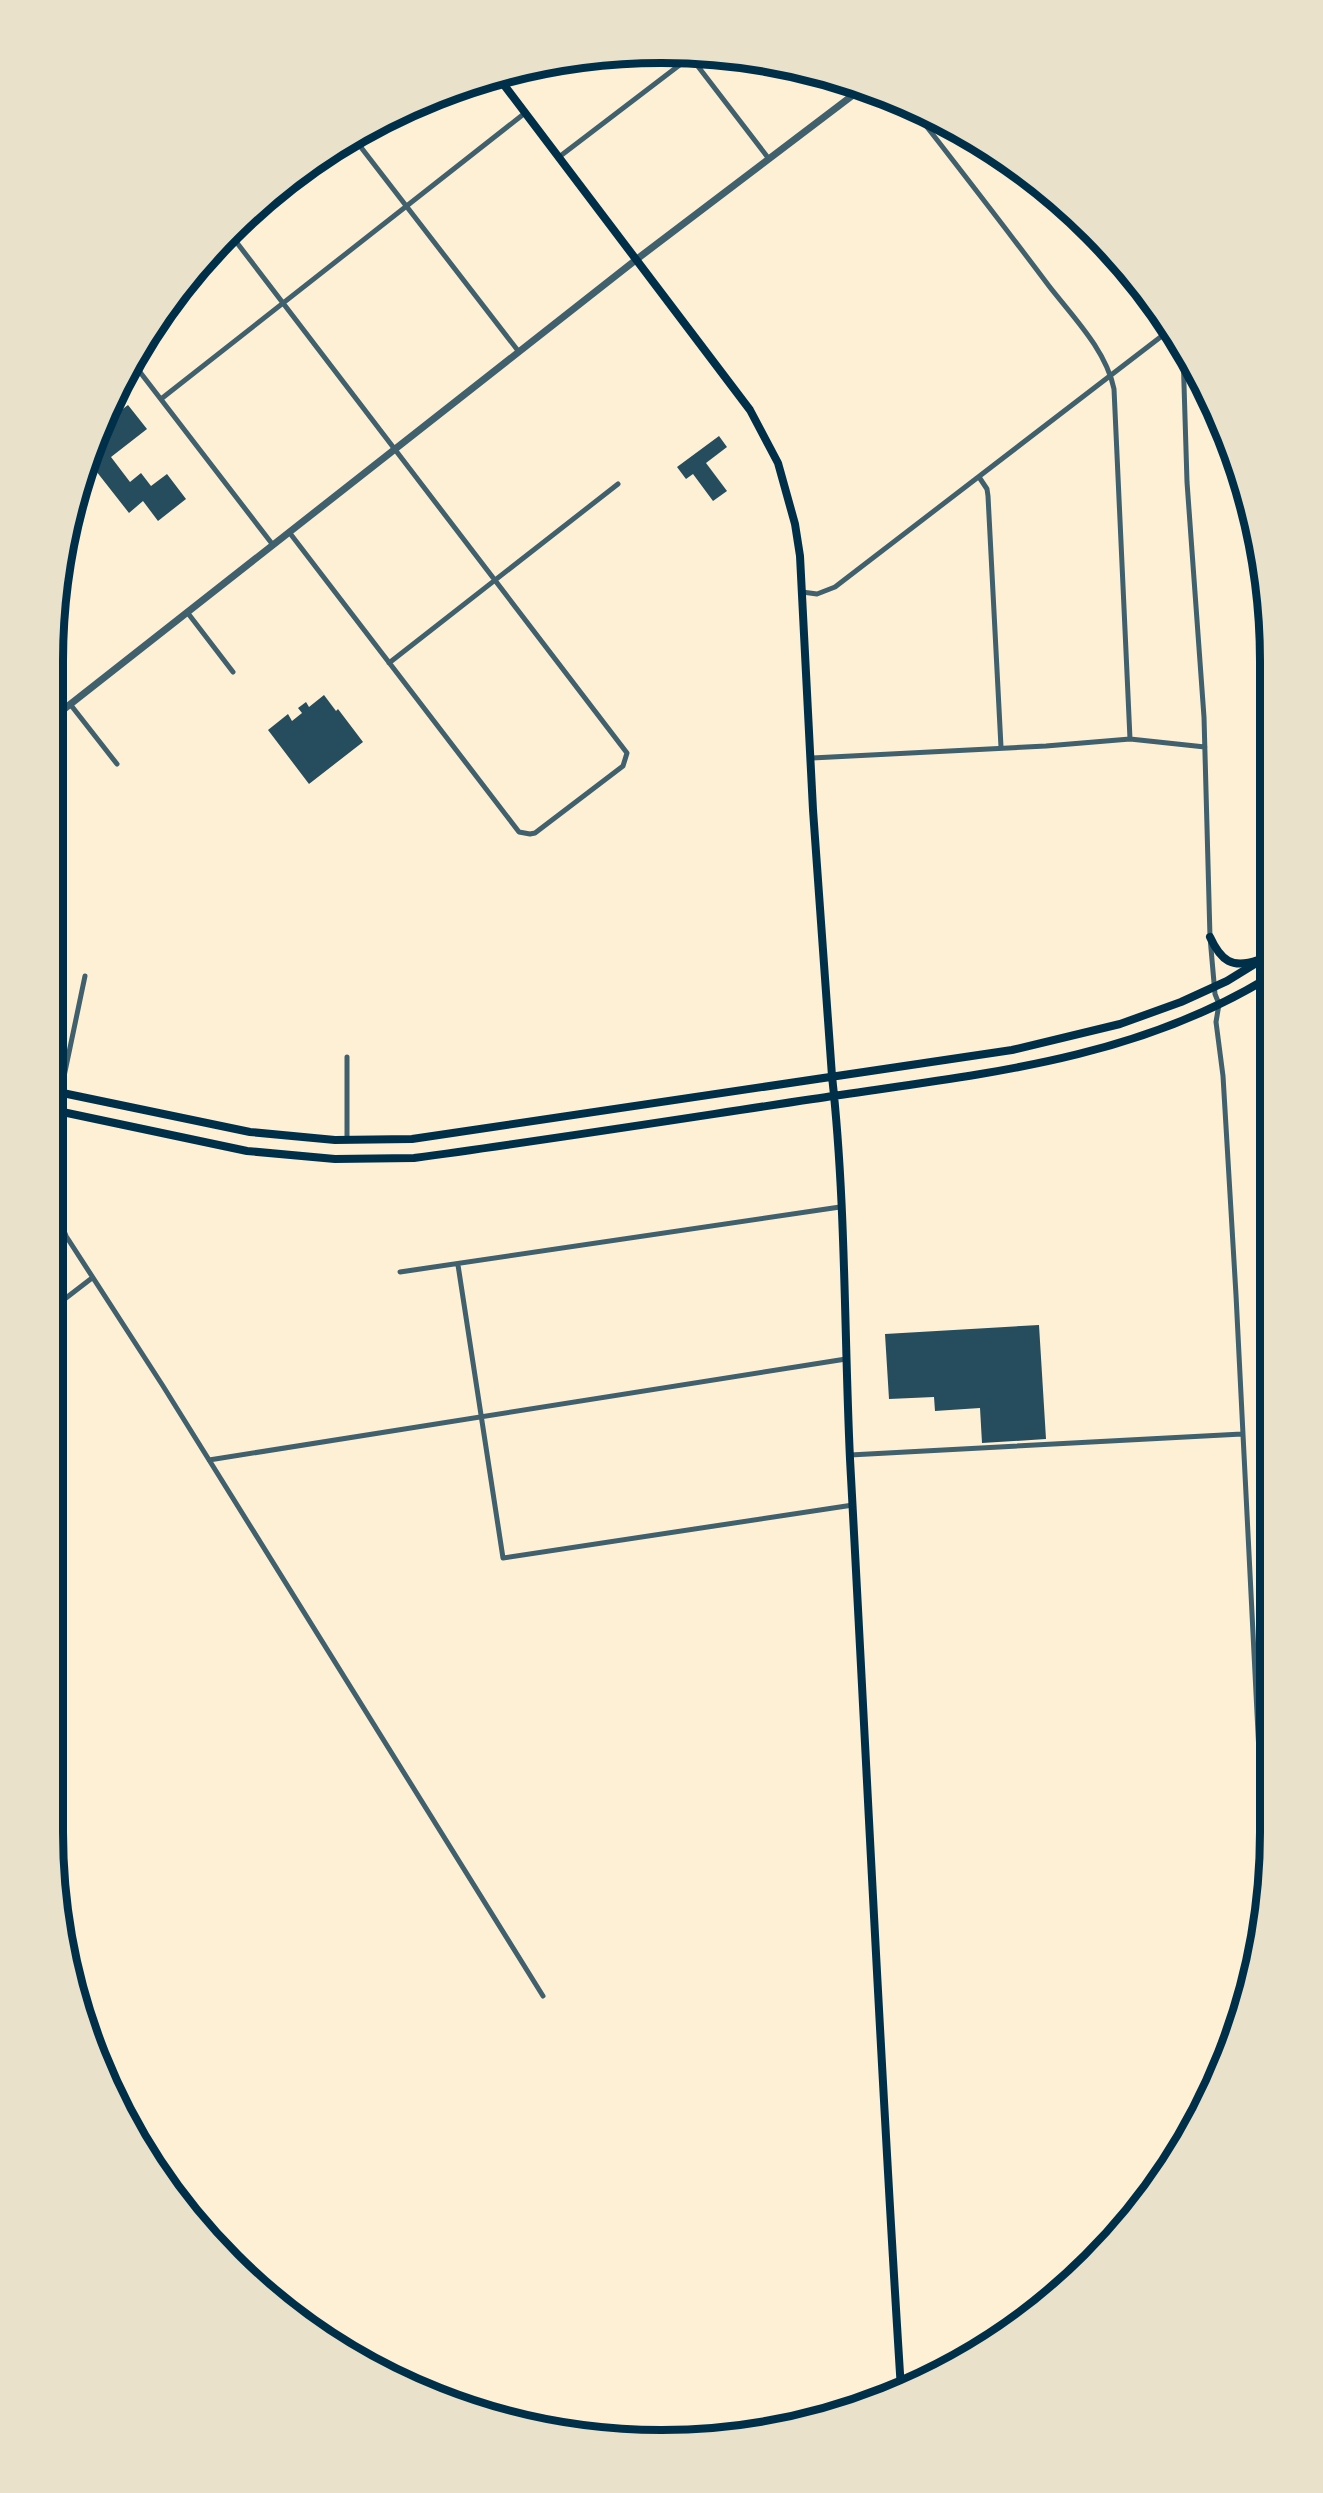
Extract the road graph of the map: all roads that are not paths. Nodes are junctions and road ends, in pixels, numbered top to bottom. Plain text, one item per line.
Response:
1 (680, 63) edge
2 (698, 64) edge
3 (503, 84) edge
4 (853, 95) edge
5 (525, 113) junction
6 (925, 125) edge
7 (359, 145) edge
8 (559, 157) junction
9 (769, 159) junction
10 (407, 206) junction
11 (235, 241) edge
12 (637, 259) junction
13 (283, 303) junction
14 (1163, 335) edge
15 (519, 352) junction
16 (1184, 369) edge
17 (139, 370) edge
18 (1111, 375) junction
19 (161, 399) junction
20 (394, 449) junction
21 (980, 477) junction
22 (618, 484) dead end
23 (289, 532) junction
24 (273, 545) junction
25 (495, 580) junction
26 (802, 592) junction
27 (187, 612) junction
28 (389, 663) junction
29 (233, 672) dead end
30 (70, 704) junction
31 (63, 710) edge
32 (1130, 739) junction
33 (1001, 747) junction
34 (1205, 747) junction
35 (812, 758) junction
36 (117, 764) dead end
37 (1210, 937) junction
38 (1260, 959) edge
39 (1260, 962) edge
40 (85, 976) dead end
41 (1260, 984) edge
42 (1215, 990) junction
43 (1219, 1004) junction
44 (347, 1057) dead end
45 (63, 1066) edge
46 (832, 1076) junction
47 (63, 1092) edge
48 (834, 1096) junction
49 (63, 1113) edge
50 (347, 1140) junction
51 (840, 1207) junction
52 (63, 1229) edge
53 (458, 1265) junction
54 (400, 1272) dead end
55 (92, 1278) junction
56 (63, 1300) edge
57 (846, 1359) junction
58 (481, 1417) junction
59 (1242, 1434) junction
60 (850, 1455) junction
61 (209, 1460) junction
62 (853, 1505) junction
63 (1260, 1736) edge
64 (543, 1996) dead end
65 (900, 2380) edge

1 - 8 street
2 - 9 street
3 - 5 main road
4 - 9 street
5 - 8 main road
5 - 10 street
6 - 18 street
7 - 10 street
8 - 12 main road
9 - 12 street
10 - 13 street
10 - 15 street
11 - 13 street
12 - 15 street
12 - 26 main road
13 - 19 street
13 - 20 street
14 - 18 street
15 - 20 street
16 - 34 street
17 - 19 street
18 - 21 street
18 - 32 street
19 - 24 street
20 - 23 street
20 - 25 street
21 - 26 street
21 - 33 street
22 - 25 street
23 - 24 street
23 - 28 street
24 - 27 street
25 - 28 street
25 - 28 street
26 - 35 main road
27 - 29 street
27 - 30 street
30 - 31 street
30 - 36 street
32 - 33 street
32 - 34 street
33 - 35 street
34 - 37 street
35 - 46 main road
37 - 38 main road
37 - 42 street
39 - 42 main road
40 - 45 street
41 - 43 main road
42 - 43 street
42 - 46 main road
43 - 48 main road
43 - 59 street
44 - 50 street
46 - 48 main road
46 - 50 main road
47 - 50 main road
48 - 49 main road
48 - 51 main road
51 - 53 street
51 - 57 main road
52 - 55 street
53 - 54 street
53 - 58 street
55 - 56 street
55 - 61 street
57 - 58 street
57 - 60 main road
58 - 61 street
58 - 62 street
59 - 60 street
59 - 63 street
60 - 62 main road
61 - 64 street
62 - 65 main road

